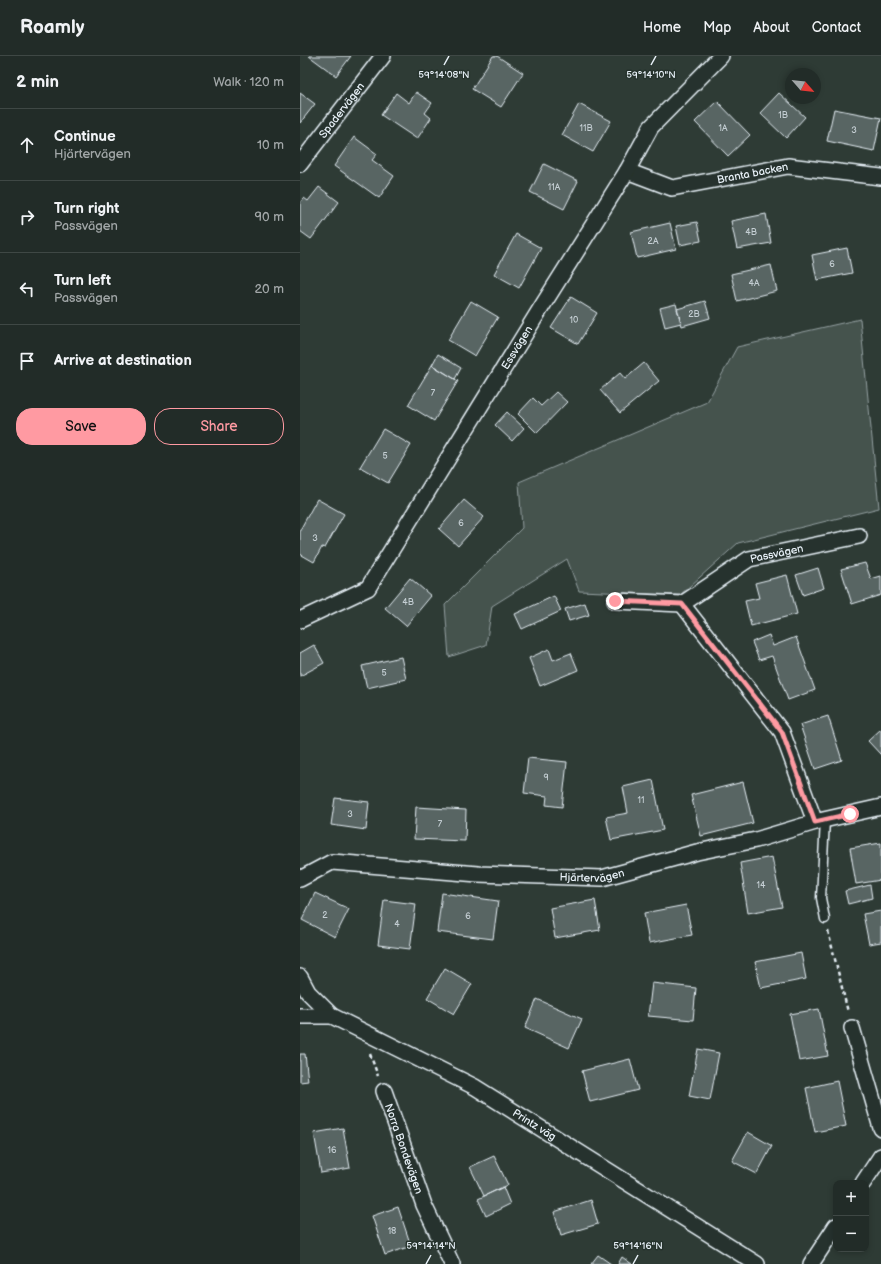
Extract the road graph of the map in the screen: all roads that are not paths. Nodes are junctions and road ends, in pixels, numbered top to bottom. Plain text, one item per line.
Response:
1 (383, 56) edge
2 (721, 56) edge
3 (300, 164) edge
4 (627, 171) junction
5 (881, 177) edge
6 (859, 536) dead end
7 (615, 601) dead end
8 (682, 604) junction
9 (300, 620) edge
10 (881, 807) edge
11 (820, 821) junction
12 (300, 879) edge
13 (825, 919) road end
14 (300, 977) edge
15 (300, 1016) edge
16 (332, 1016) junction
17 (852, 1028) road end
18 (384, 1092) road end
19 (881, 1128) edge
20 (881, 1156) edge
21 (865, 1180) edge
22 (833, 1231) edge
23 (452, 1264) edge
24 (757, 1264) edge
25 (811, 1264) edge

1 - 3 street, Spadervägen
2 - 4 street, Essvägen
4 - 5 street, Branta backen
4 - 9 street, Essvägen
6 - 8 street, Passvägen
7 - 8 street
8 - 11 street
10 - 11 street, Hjärtervägen
11 - 12 street, Hjärtervägen
11 - 13 lane
14 - 16 street
15 - 16 street, Printz väg
16 - 24 street, Printz väg
17 - 19 street
18 - 23 street, Norra Bondevägen
20 - 21 street
22 - 25 street

